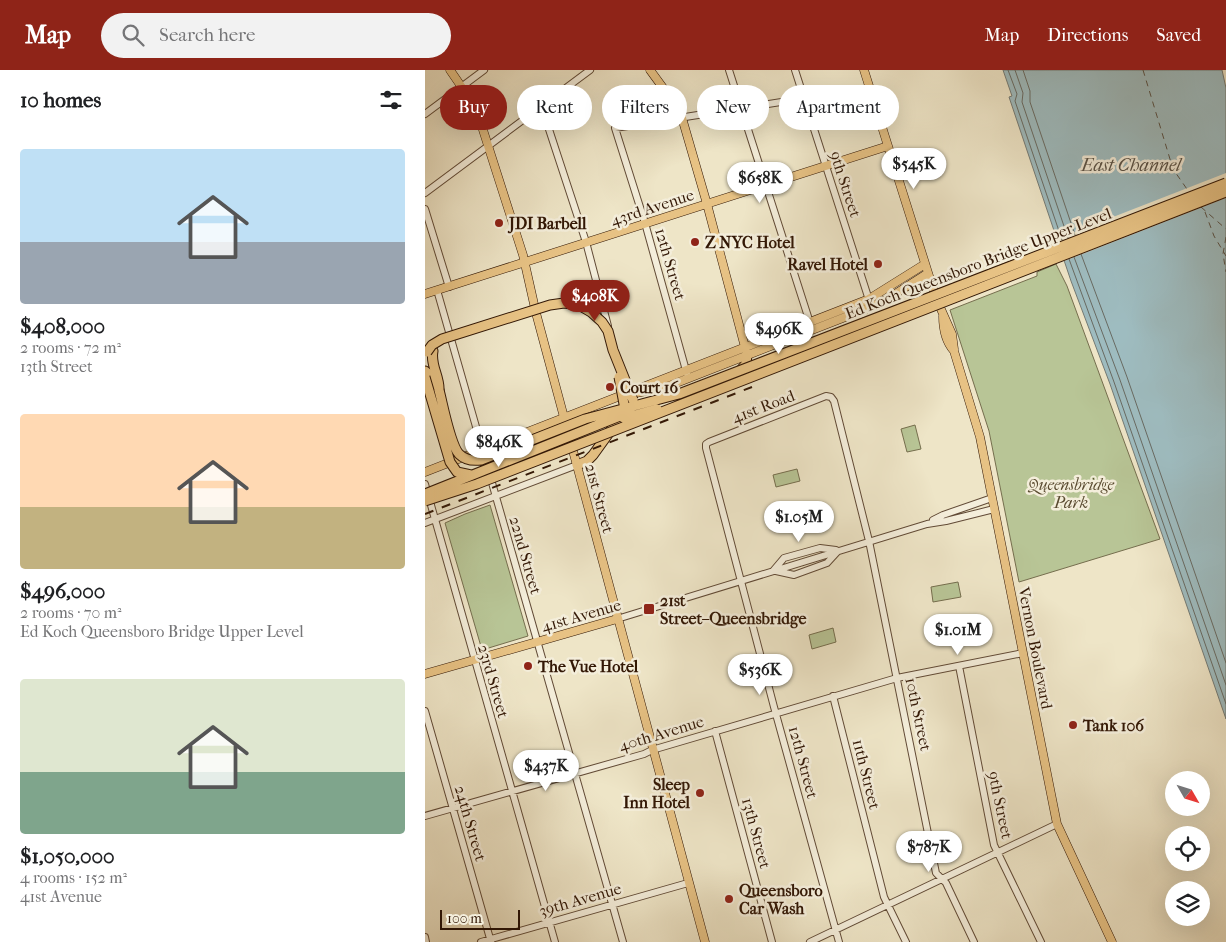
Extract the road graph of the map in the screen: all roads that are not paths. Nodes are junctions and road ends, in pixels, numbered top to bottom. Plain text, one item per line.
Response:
1 (450, 70) edge
2 (484, 70) edge
3 (590, 70) edge
4 (650, 70) edge
5 (729, 70) edge
6 (795, 70) edge
7 (864, 70) edge
8 (461, 85) edge
9 (463, 85) edge
10 (569, 85) edge
11 (661, 85) edge
12 (734, 85) edge
13 (800, 85) edge
14 (868, 85) edge
15 (440, 103) edge
16 (425, 114) edge
17 (517, 124) edge
18 (483, 130) edge
19 (549, 130) edge
20 (616, 130) edge
21 (685, 130) edge
22 (748, 130) edge
23 (814, 130) edge
24 (883, 130) edge
25 (488, 146) junction
26 (888, 146) junction
27 (826, 166) junction
28 (1226, 181) edge
29 (765, 185) junction
30 (1226, 191) edge
31 (425, 193) edge
32 (707, 204) junction
33 (425, 209) edge
34 (645, 224) junction
35 (586, 242) junction
36 (524, 263) junction
37 (925, 264) junction
38 (928, 273) junction
39 (449, 287) junction
40 (437, 290) junction
41 (425, 294) edge
42 (870, 303) junction
43 (925, 308) junction
44 (535, 313) junction
45 (811, 326) junction
46 (613, 350) junction
47 (746, 351) junction
48 (425, 356) edge
49 (425, 371) edge
50 (688, 374) junction
51 (425, 377) edge
52 (425, 390) edge
53 (439, 390) junction
54 (630, 397) junction
55 (831, 397) joint
56 (667, 406) junction
57 (564, 418) junction
58 (706, 444) joint
59 (483, 451) junction
60 (577, 465) junction
61 (425, 472) edge
62 (425, 484) edge
63 (425, 494) edge
64 (495, 496) junction
65 (992, 498) junction
66 (425, 501) edge
67 (994, 508) junction
68 (434, 520) junction
69 (425, 523) edge
70 (927, 524) junction
71 (869, 541) junction
72 (741, 580) junction
73 (617, 618) junction
74 (537, 642) junction
75 (1023, 653) junction
76 (474, 660) junction
77 (959, 666) junction
78 (425, 674) edge
79 (897, 678) junction
80 (833, 696) junction
81 (425, 711) edge
82 (776, 713) junction
83 (715, 730) junction
84 (652, 750) junction
85 (575, 773) junction
86 (512, 791) junction
87 (453, 808) junction
88 (425, 816) edge
89 (1057, 824) junction
90 (998, 851) junction
91 (941, 878) junction
92 (687, 883) junction
93 (612, 904) junction
94 (888, 904) junction
95 (549, 922) junction
96 (834, 930) junction
97 (425, 937) edge
98 (491, 941) edge
99 (427, 942) edge
100 (481, 942) edge
101 (555, 942) edge
102 (623, 942) edge
103 (705, 942) edge
104 (772, 942) edge
105 (810, 942) edge
106 (839, 942) edge
107 (906, 942) edge
108 (974, 942) edge
109 (1041, 942) edge
110 (1112, 942) edge

1 - 8 main road, 21st Street
2 - 9 street
3 - 10 street
4 - 11 main road
5 - 12 street
6 - 13 street, 9th Street
7 - 14 main road, Vernon Boulevard
15 - 16 street
17 - 25 street
18 - 25 main road, 21st Street
19 - 35 street
20 - 34 street, 12th Street
21 - 32 main road
22 - 29 street
23 - 27 street, 9th Street
24 - 26 main road, Vernon Boulevard
25 - 31 street
25 - 36 main road, 21st Street
26 - 27 main road, 43rd Avenue
26 - 37 main road, Vernon Boulevard
27 - 29 main road, 43rd Avenue
27 - 42 street, 9th Street
28 - 53 highway, Ed Koch Queensboro Bridge Upper Level, bridge
28 - 63 highway, bridge
29 - 32 main road, 43rd Avenue
29 - 45 street
30 - 43 highway, bridge
32 - 34 main road, 43rd Avenue
32 - 47 main road
33 - 39 street
34 - 35 main road, 43rd Avenue
34 - 50 street, 12th Street
35 - 36 main road, 43rd Avenue
35 - 54 street
36 - 39 main road, 43rd Avenue
36 - 44 main road, 21st Street
37 - 38 main road, Vernon Boulevard
37 - 42 main road
38 - 42 main road
38 - 65 main road, Vernon Boulevard
39 - 40 main road, 43rd Avenue
40 - 41 main road, 43rd Avenue
40 - 59 street, 22nd Street
42 - 45 main road
43 - 56 highway, bridge
43 - 66 highway, bridge
44 - 53 highway
44 - 57 main road, 21st Street
45 - 47 main road
46 - 48 highway, bridge
46 - 54 highway, bridge
46 - 60 highway, bridge
47 - 50 main road
47 - 54 highway
49 - 53 highway, Ed Koch Queensboro Bridge Upper Level
50 - 54 main road
51 - 56 highway, bridge
52 - 56 highway, bridge
54 - 57 main road
55 - 58 street, 41st Road
55 - 71 street, 10th Street
57 - 59 main road
57 - 60 main road, 21st Street
58 - 72 street, 12th Street
59 - 61 main road
59 - 64 street, 22nd Street
60 - 64 street
60 - 73 main road, 21st Street
62 - 68 street, 23rd Street
64 - 68 street
64 - 74 street, 22nd Street
65 - 67 main road, Vernon Boulevard
65 - 70 street, 41st Avenue
67 - 70 street, 41st Avenue
67 - 75 main road, Vernon Boulevard
68 - 69 street
68 - 76 street, 23rd Street
70 - 71 street, 41st Avenue
71 - 72 street, 41st Avenue
71 - 79 street, 10th Street
72 - 73 street, 41st Avenue
72 - 82 street, 12th Street
73 - 74 main road, 41st Avenue
73 - 84 main road, 21st Street
74 - 76 main road, 41st Avenue
74 - 85 street, 22nd Street
75 - 77 street, 40th Avenue
75 - 89 main road, Vernon Boulevard
76 - 78 main road, 41st Avenue
76 - 86 street, 23rd Street
77 - 79 street, 40th Avenue
77 - 90 street, 9th Street
79 - 80 street, 40th Avenue
79 - 91 street, 10th Street
80 - 82 street, 40th Avenue
80 - 94 street, 11th Street
81 - 87 street, 24th Street
82 - 83 street, 40th Avenue
82 - 96 street, 12th Street
83 - 84 street, 40th Avenue
83 - 104 street, 13th Street
84 - 85 street, 40th Avenue
84 - 92 main road, 21st Street
85 - 86 street, 40th Avenue
85 - 93 street, 22nd Street
86 - 87 street, 40th Avenue
86 - 95 street, 23rd Street
87 - 88 street, 40th Avenue
87 - 98 street, 24th Street
89 - 90 street
89 - 110 main road, Vernon Boulevard
90 - 91 street
90 - 109 street, 9th Street
91 - 94 street
91 - 108 street, 10th Street
92 - 93 street, 39th Avenue
92 - 103 main road, 21st Street
93 - 95 street, 39th Avenue
93 - 102 street, 22nd Street
94 - 96 street
94 - 107 street, 11th Street
95 - 98 street, 39th Avenue
95 - 101 street, 23rd Street
96 - 105 street
96 - 106 street, 12th Street
97 - 99 street
98 - 100 street, 39th Avenue

